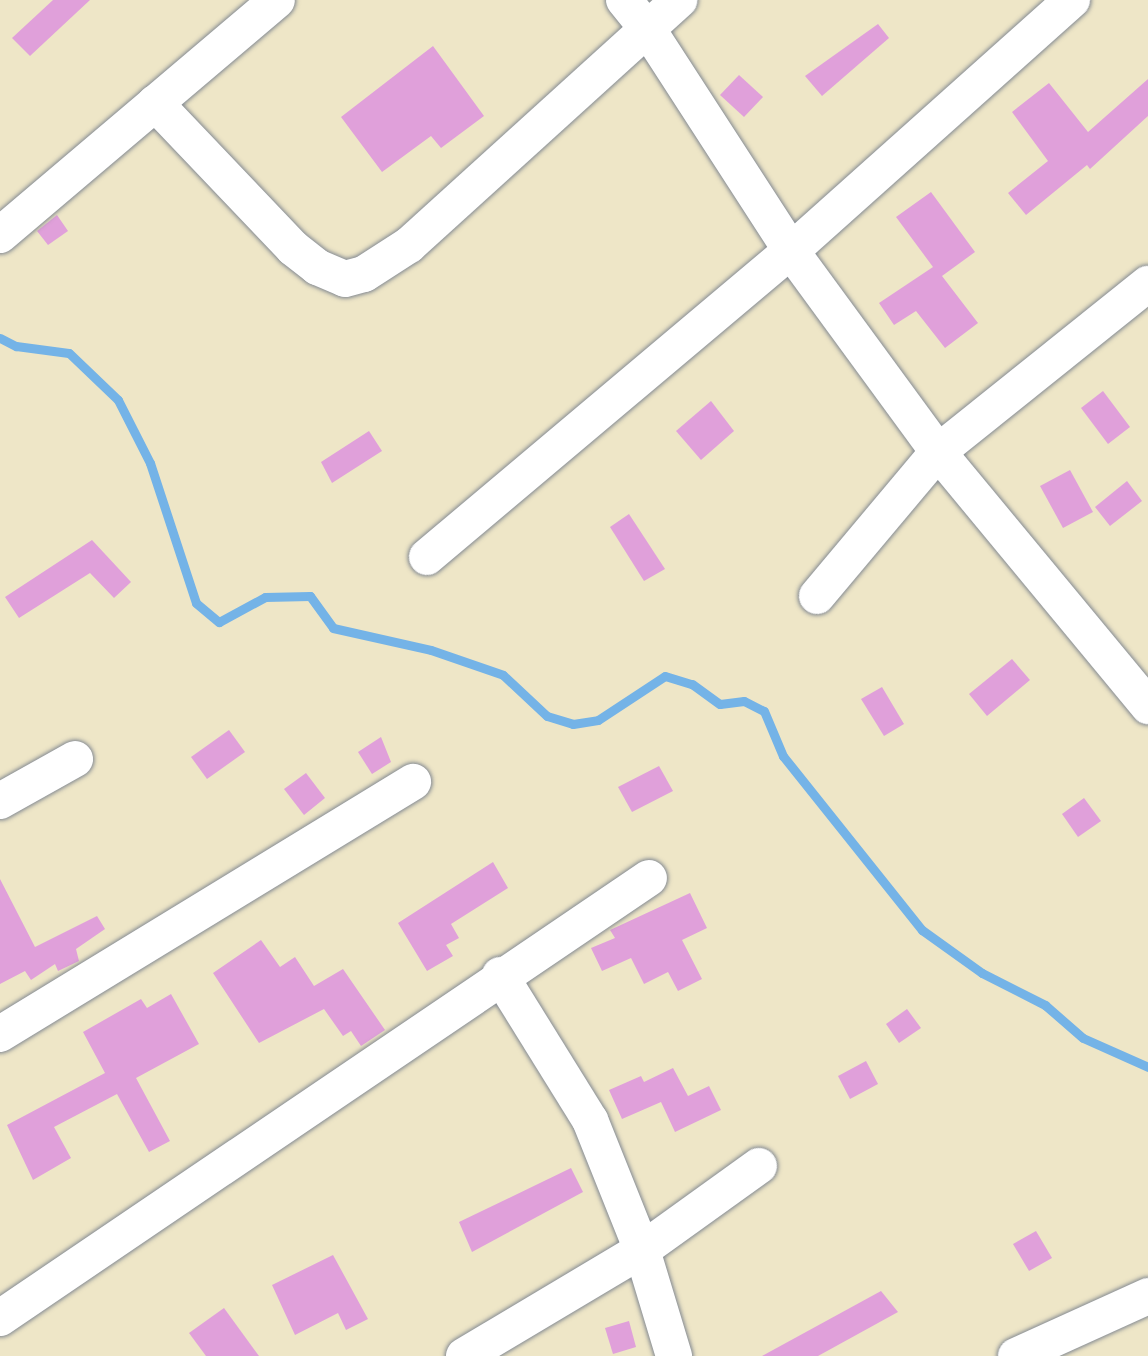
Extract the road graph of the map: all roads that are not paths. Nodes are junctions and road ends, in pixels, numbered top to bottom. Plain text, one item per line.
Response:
1 (277, 0) edge
2 (624, 0) edge
3 (679, 0) edge
4 (1072, 0) edge
5 (647, 28) junction
6 (155, 103) junction
7 (0, 235) edge
8 (791, 251) junction
9 (1148, 284) edge
10 (938, 452) junction
11 (427, 557) dead end
12 (817, 596) dead end
13 (1148, 706) edge
14 (75, 759) dead end
15 (413, 782) dead end
16 (0, 801) edge
17 (649, 878) dead end
18 (500, 975) junction
19 (0, 1034) edge
20 (759, 1166) dead end
21 (642, 1250) junction
22 (1148, 1296) edge
23 (0, 1318) edge
24 (464, 1356) edge
25 (674, 1356) edge
26 (1016, 1356) edge

1 - 6 street
2 - 5 street
3 - 5 street
4 - 8 street
5 - 6 street
5 - 8 street
6 - 7 street
8 - 10 street
8 - 11 street
9 - 10 street
10 - 12 street
10 - 13 street
14 - 16 street
15 - 19 street
17 - 18 street
18 - 21 street
18 - 23 street
20 - 21 street
21 - 24 street
21 - 25 street
22 - 26 street

